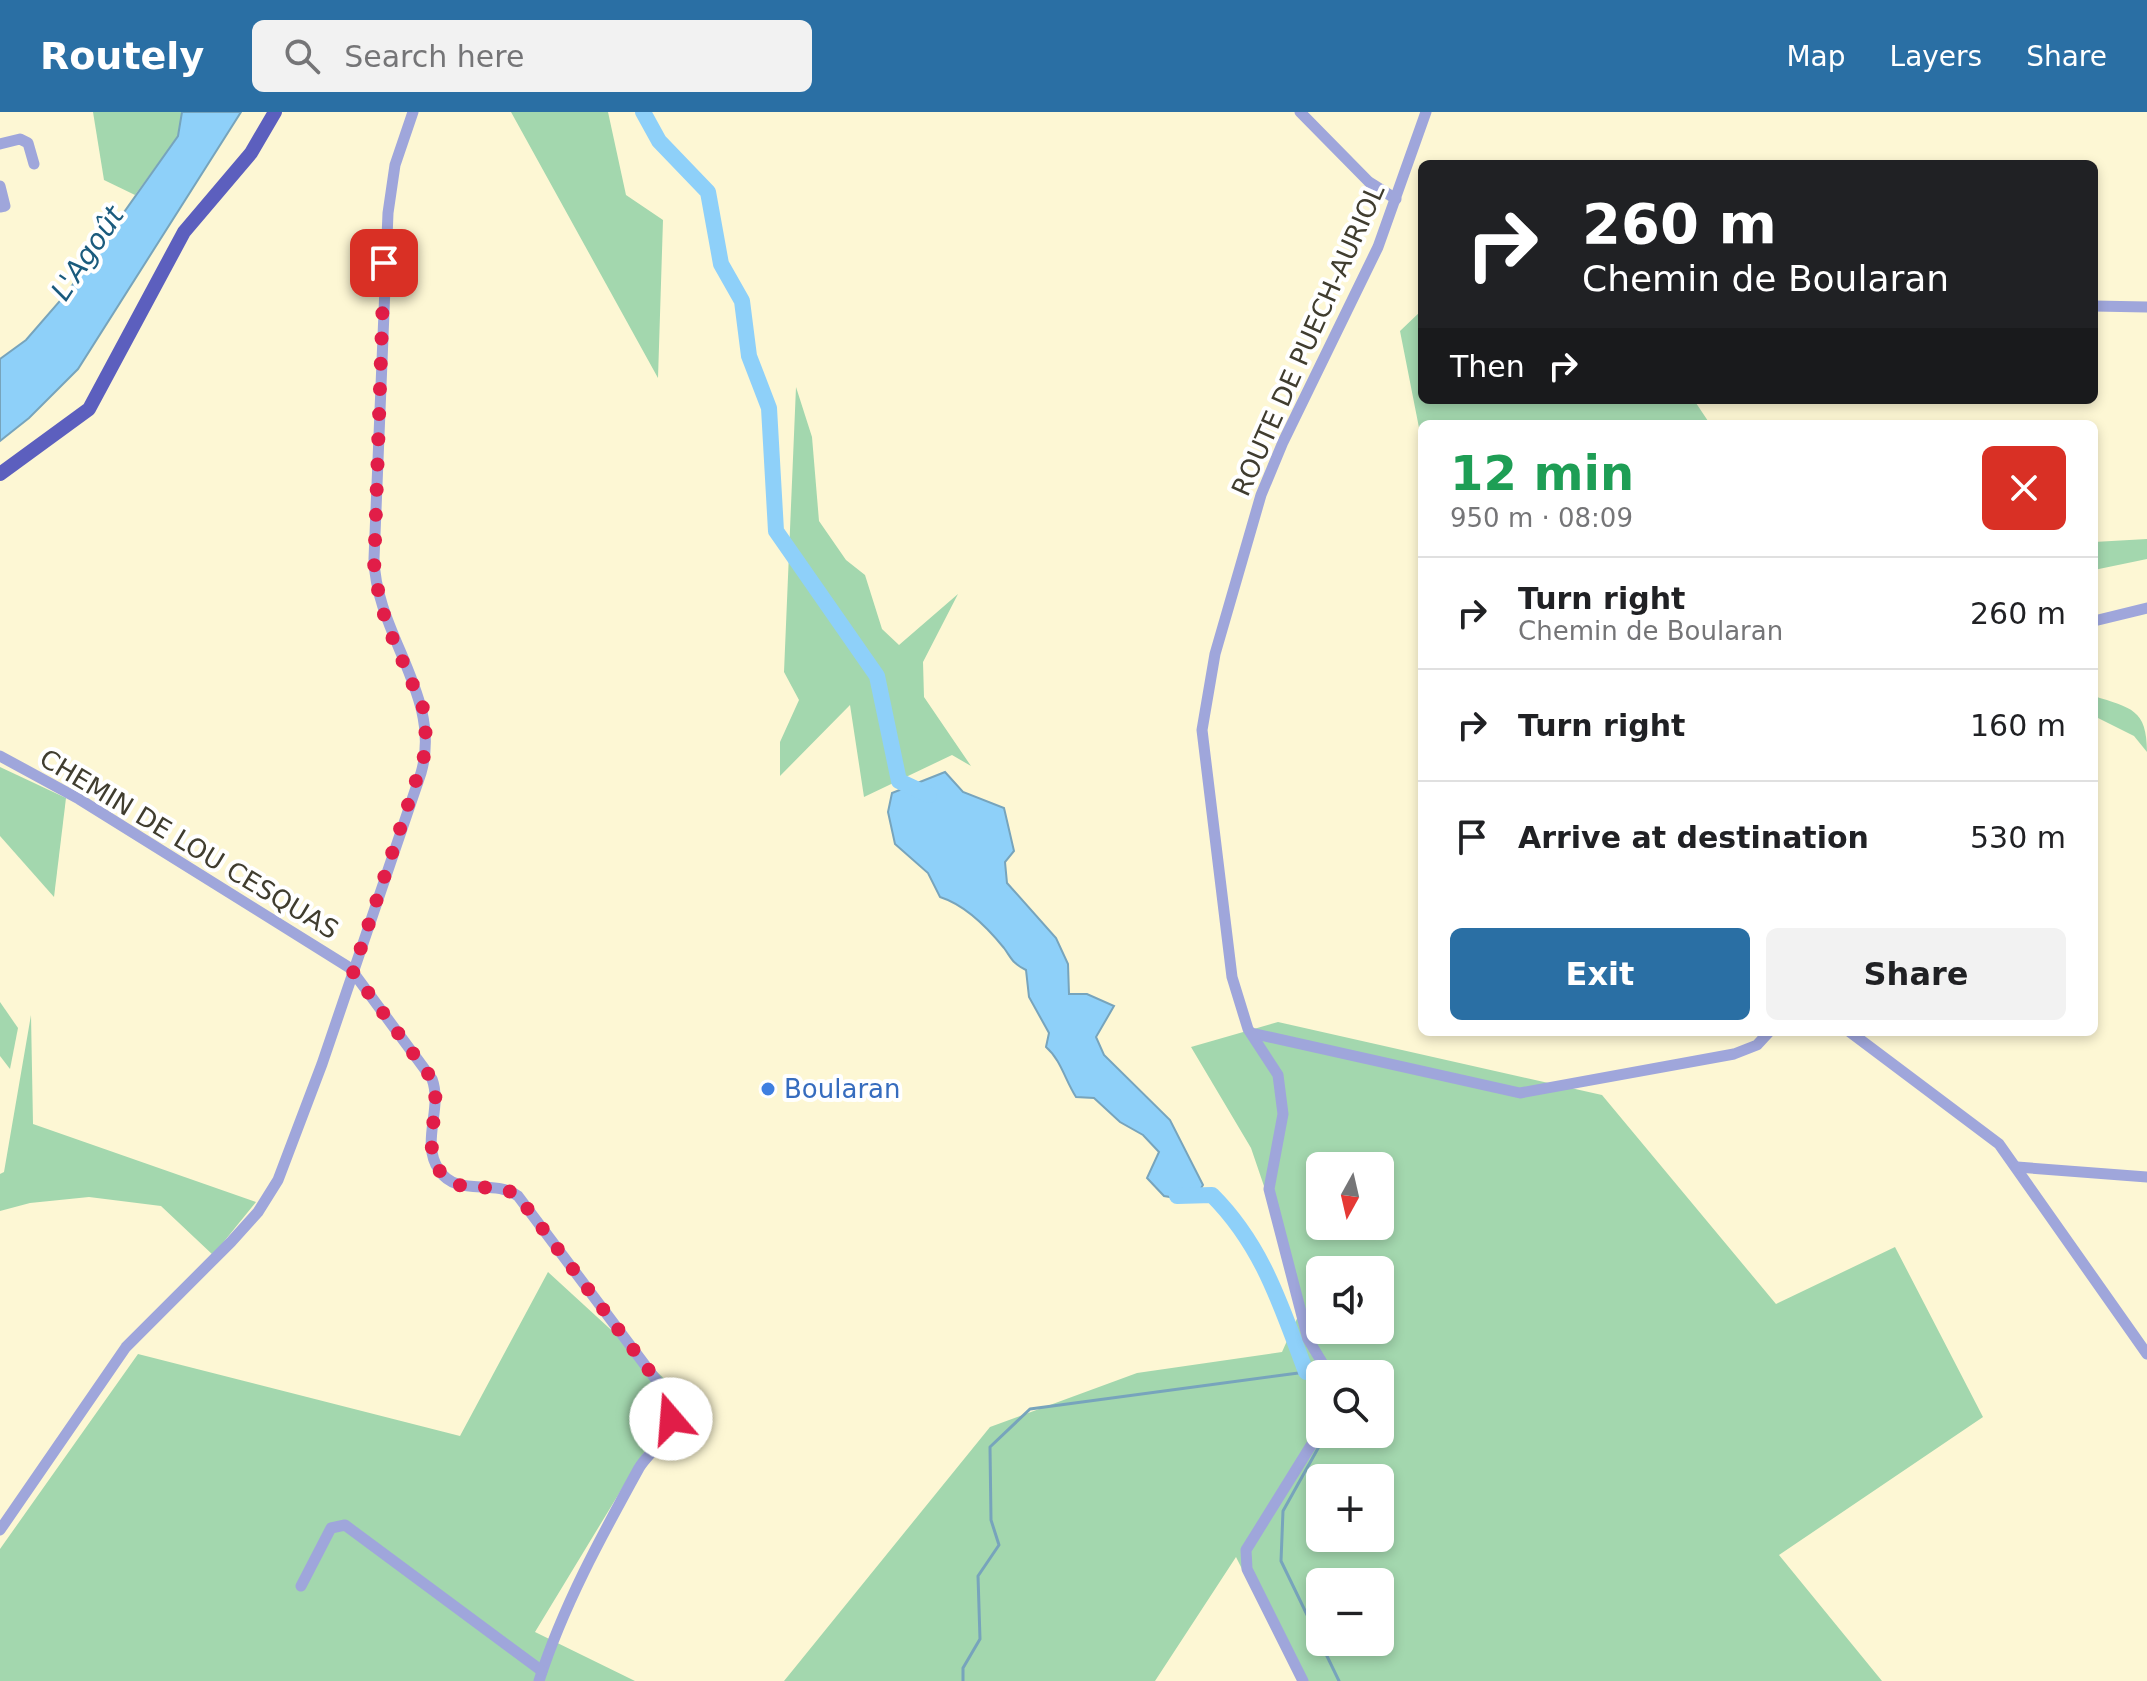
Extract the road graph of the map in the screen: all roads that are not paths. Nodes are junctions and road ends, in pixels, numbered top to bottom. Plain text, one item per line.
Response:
1 (275, 112) edge
2 (413, 112) edge
3 (1300, 112) edge
4 (1426, 112) edge
5 (0, 144) edge
6 (34, 164) dead end
7 (0, 186) edge
8 (1396, 199) junction
9 (0, 207) edge
10 (2098, 306) edge
11 (2147, 307) edge
12 (0, 474) edge
13 (2147, 608) edge
14 (2098, 620) edge
15 (0, 756) edge
16 (353, 972) junction
17 (1250, 1033) junction
18 (1765, 1036) edge
19 (1855, 1036) edge
20 (2017, 1167) junction
21 (2147, 1177) edge
22 (2147, 1354) edge
23 (1321, 1360) edge
24 (1309, 1448) edge
25 (0, 1530) edge
26 (301, 1586) dead end
27 (541, 1676) edge
28 (1303, 1681) edge

1 - 12 main road
2 - 16 street
3 - 8 street
4 - 8 street, ROUTE DE PUECH-AURIOL
5 - 6 street
7 - 9 street
8 - 17 street, ROUTE DE PUECH-AURIOL
10 - 11 street
13 - 14 street
15 - 16 street, CHEMIN DE LOU CESQUAS
16 - 25 street
16 - 27 street, CHEMIN DE LOU CESQUAS
17 - 18 street
17 - 23 street, ROUTE DE PUECH-AURIOL
19 - 20 street
20 - 21 street
20 - 22 street
24 - 28 street
26 - 27 street

